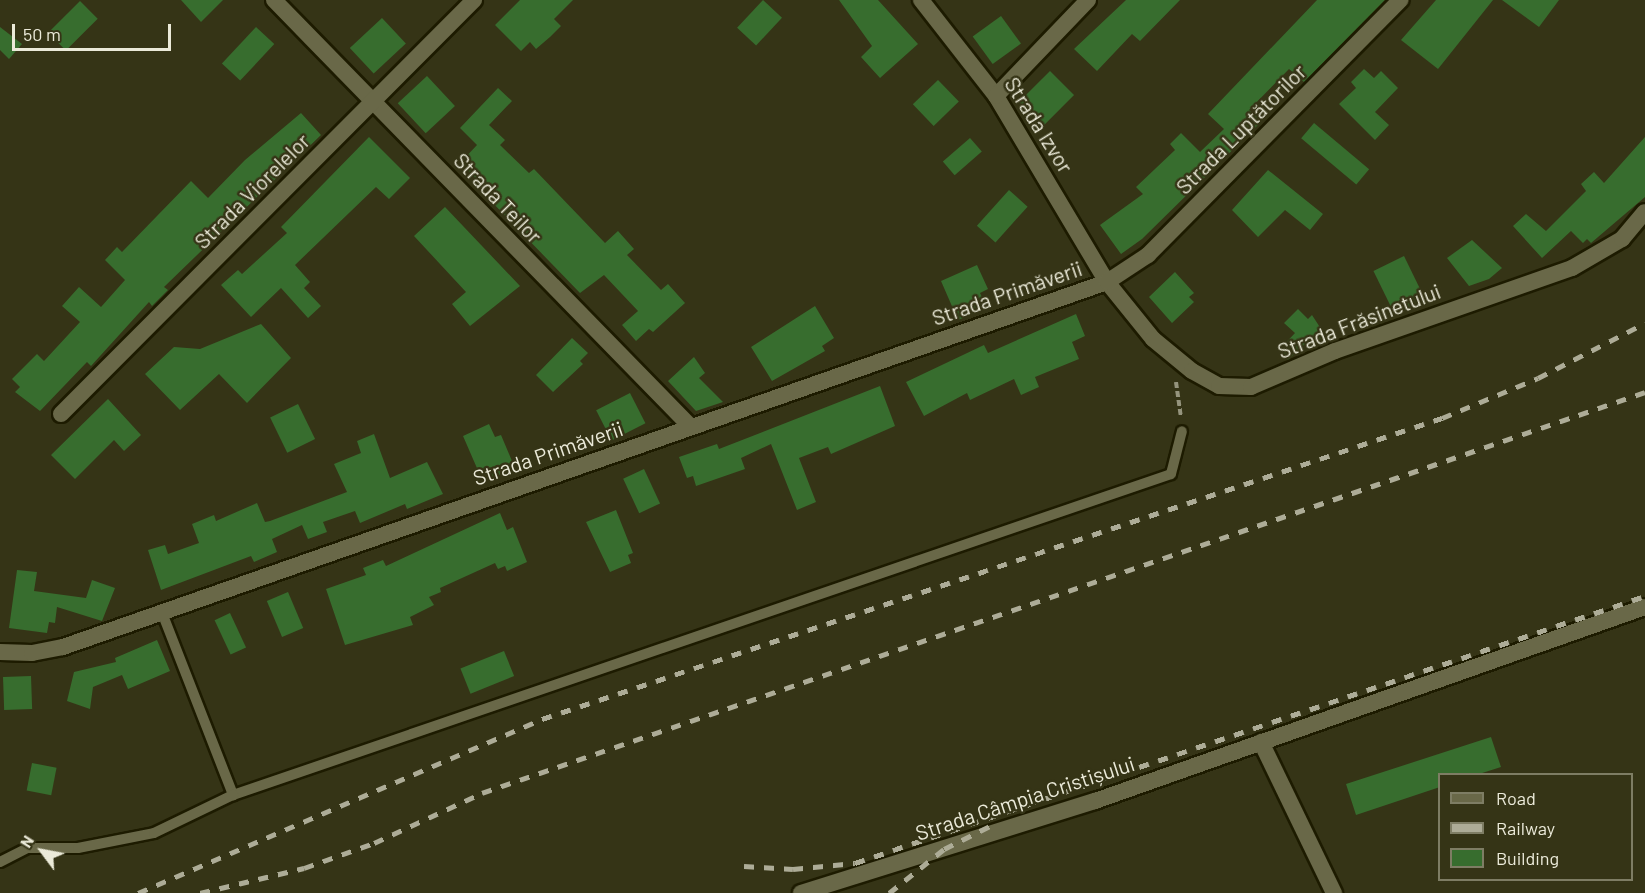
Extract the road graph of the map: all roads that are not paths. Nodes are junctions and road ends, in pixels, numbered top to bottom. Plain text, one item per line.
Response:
1 (274, 0) edge
2 (474, 0) edge
3 (921, 0) edge
4 (1088, 0) edge
5 (1400, 0) edge
6 (996, 96) junction
7 (372, 102) junction
8 (1645, 212) edge
9 (1107, 282) junction
10 (61, 414) dead end
11 (691, 427) junction
12 (1182, 431) road end
13 (1645, 607) edge
14 (161, 610) junction
15 (0, 652) edge
16 (1261, 742) junction
17 (233, 795) junction
18 (0, 862) edge
19 (801, 893) edge
20 (1334, 893) edge

1 - 7 street, Strada Teilor
2 - 7 street, Strada Viorelelor
3 - 6 street, Strada Izvor
4 - 6 street
5 - 9 street, Strada Luptătorilor
6 - 9 street, Strada Izvor
7 - 10 street, Strada Viorelelor
7 - 11 street, Strada Teilor
8 - 9 street, Strada Frăsinetului
9 - 11 street, Strada Primăverii
11 - 14 street, Strada Primăverii
12 - 17 lane
13 - 16 street, Strada Câmpia Cristișului
14 - 15 street, Strada Primăverii
14 - 17 lane
16 - 19 street, Strada Câmpia Cristișului
16 - 20 street
17 - 18 lane

